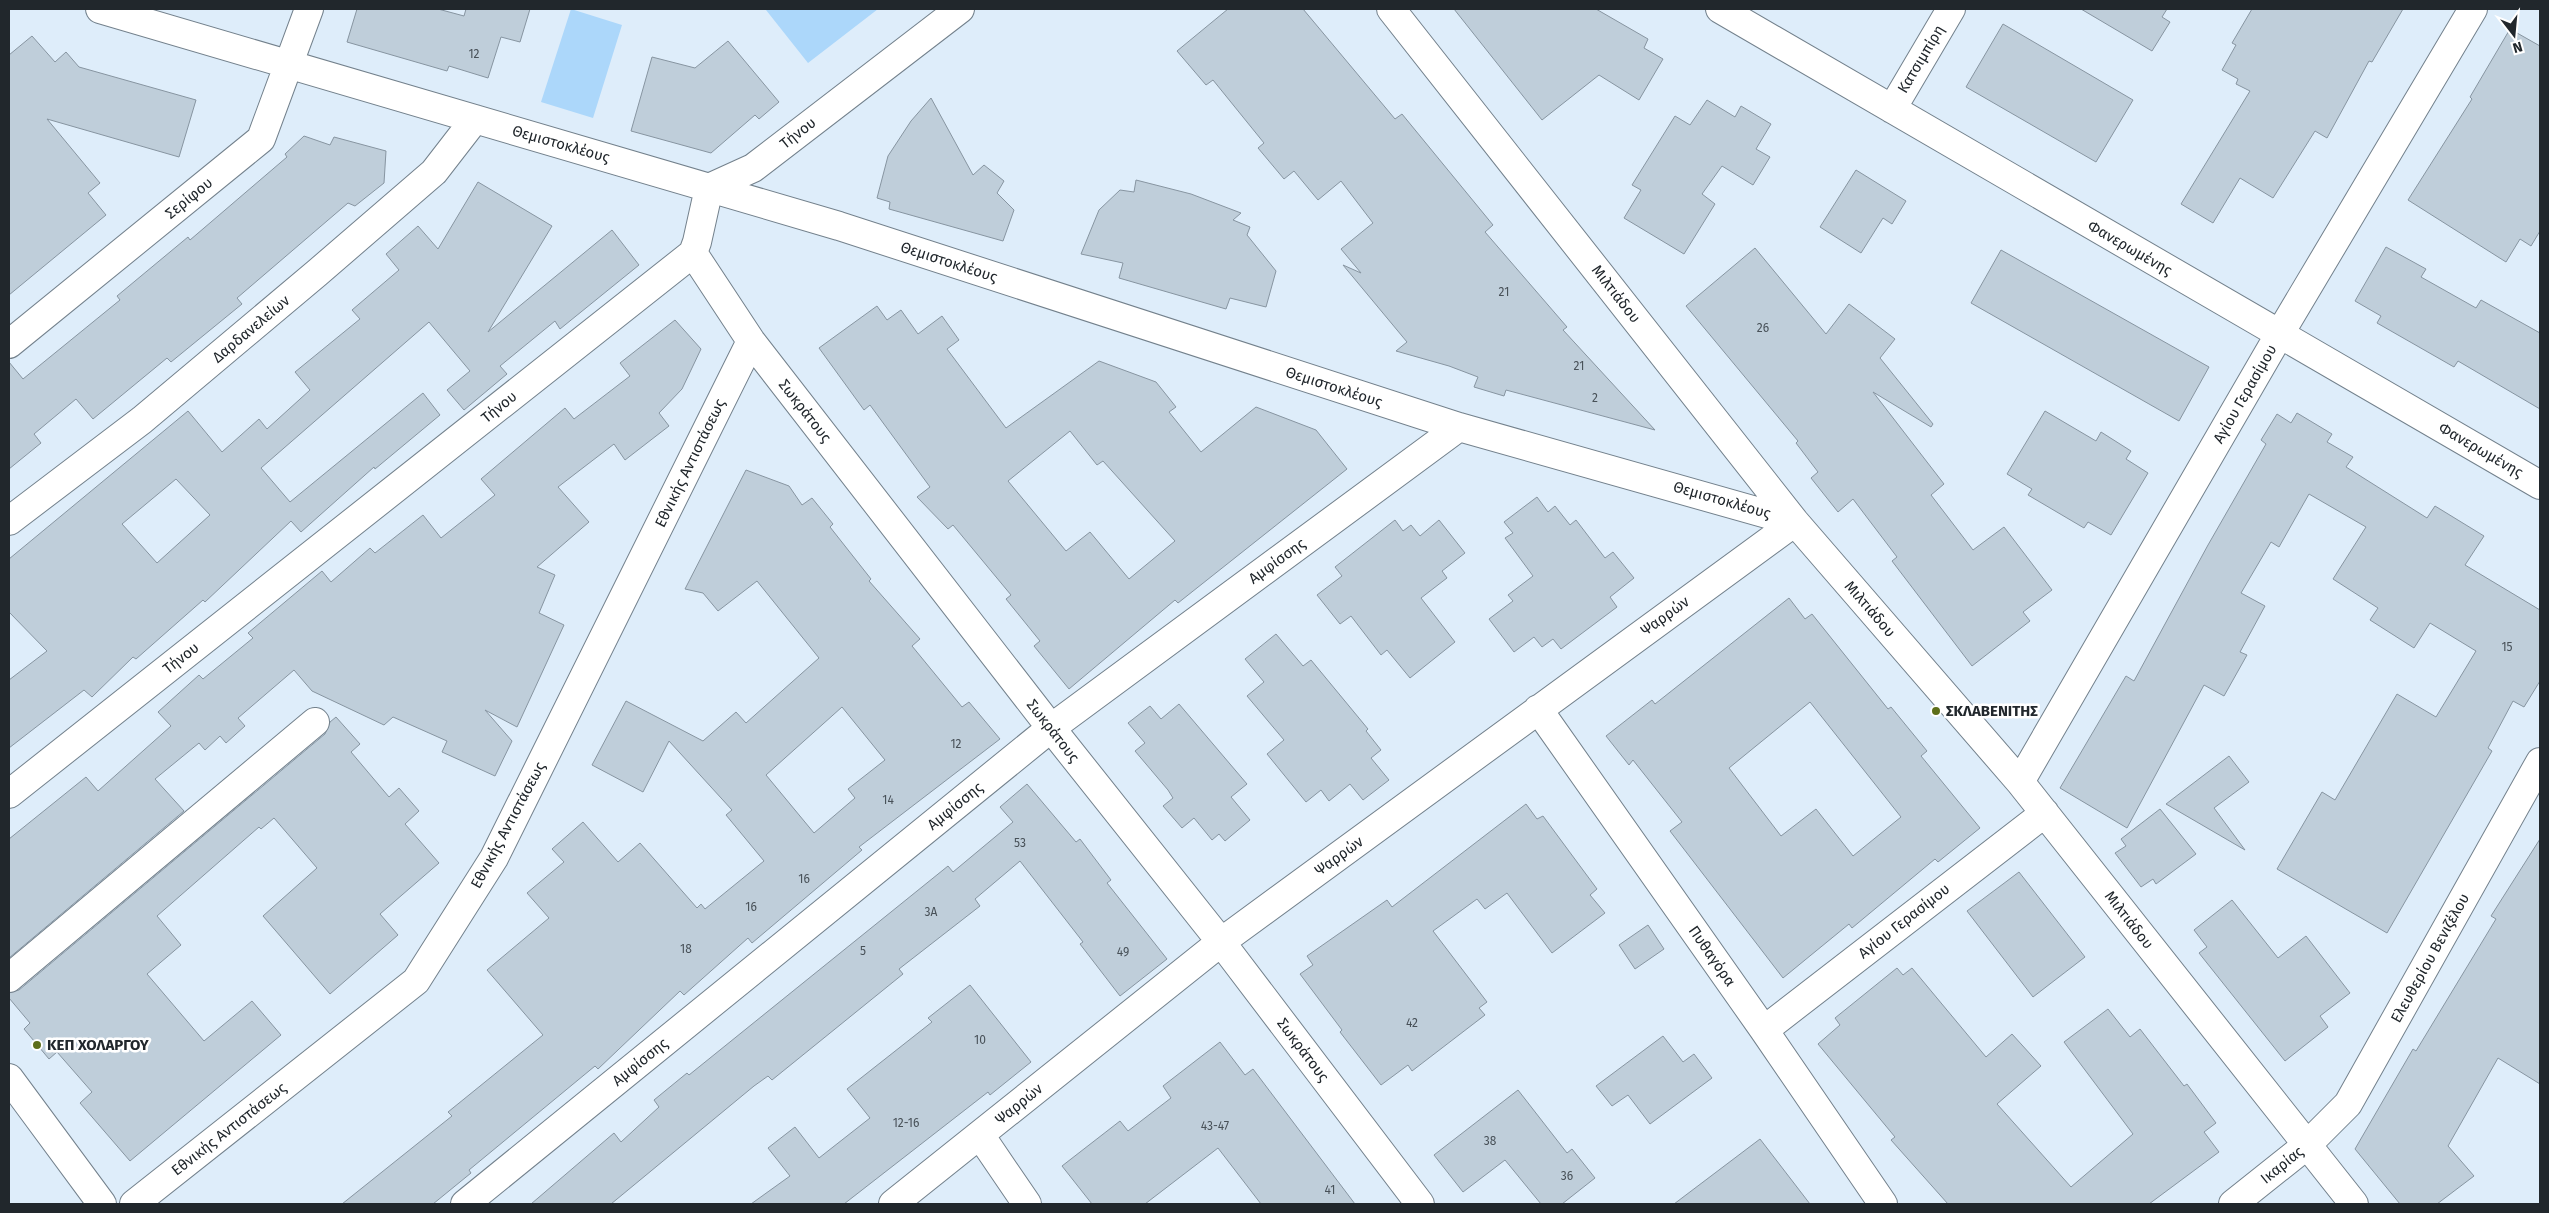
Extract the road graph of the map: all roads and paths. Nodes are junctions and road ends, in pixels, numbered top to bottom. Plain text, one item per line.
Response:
1 (100, 9) edge
2 (309, 9) edge
3 (960, 9) edge
4 (1391, 9) edge
5 (1720, 9) edge
6 (1951, 9) edge
7 (2473, 9) edge
8 (287, 64) junction
9 (1892, 109) junction
10 (475, 119) junction
11 (710, 188) junction
12 (692, 253) junction
13 (2279, 335) junction
14 (751, 341) junction
15 (9, 344) edge
16 (1459, 427) junction
17 (2540, 485) edge
18 (9, 521) edge
19 (1795, 522) junction
20 (1538, 710) junction
21 (315, 722) dead end
22 (1051, 728) junction
23 (2540, 762) edge
24 (2020, 782) junction
25 (9, 794) edge
26 (2045, 813) junction
27 (1221, 942) junction
28 (9, 978) edge
29 (1764, 1030) junction
30 (9, 1078) edge
31 (980, 1135) junction
32 (2307, 1145) junction
33 (102, 1204) edge
34 (134, 1204) edge
35 (465, 1204) edge
36 (893, 1204) edge
37 (1027, 1204) edge
38 (1420, 1204) edge
39 (1883, 1204) edge
40 (2233, 1204) edge
41 (2354, 1204) edge

1 - 8 street, Θεμιστοκλέους
2 - 8 street, Σερίφου
3 - 11 street, Τήνου
4 - 19 street, Μιλτιάδου
5 - 9 street, Φανερωμένης
6 - 9 street, Κατσιμπίρη
7 - 13 street, Αγίου Γερασίμου
8 - 10 street, Θεμιστοκλέους
8 - 15 street, Σερίφου
9 - 13 street, Φανερωμένης
10 - 11 street, Θεμιστοκλέους
10 - 18 street, Δαρδανελείων
11 - 12 street
11 - 16 street, Θεμιστοκλέους
12 - 14 street, Σωκράτους
12 - 25 street, Τήνου
13 - 17 street, Φανερωμένης
13 - 24 street, Αγίου Γερασίμου
14 - 22 street, Σωκράτους
14 - 34 street, Εθνικής Αντιστάσεως
16 - 19 street, Θεμιστοκλέους
16 - 22 street, Αμφίσσης
19 - 20 street, Ψαρρών
19 - 24 street, Μιλτιάδου
20 - 27 street, Ψαρρών
20 - 29 street, Πυθαγόρα
21 - 28 street
22 - 27 street, Σωκράτους
22 - 35 street, Αμφίσσης
23 - 32 street, Ελευθερίου Βενιζέλου
24 - 26 street, Μιλτιάδου
26 - 29 street, Αγίου Γερασίμου
26 - 32 street, Μιλτιάδου
27 - 31 street, Ψαρρών
27 - 38 street, Σωκράτους
29 - 39 street, Πυθαγόρα
30 - 33 street
31 - 36 street, Ψαρρών
31 - 37 street
32 - 40 street, Ικαρίας
32 - 41 street, Μιλτιάδου

